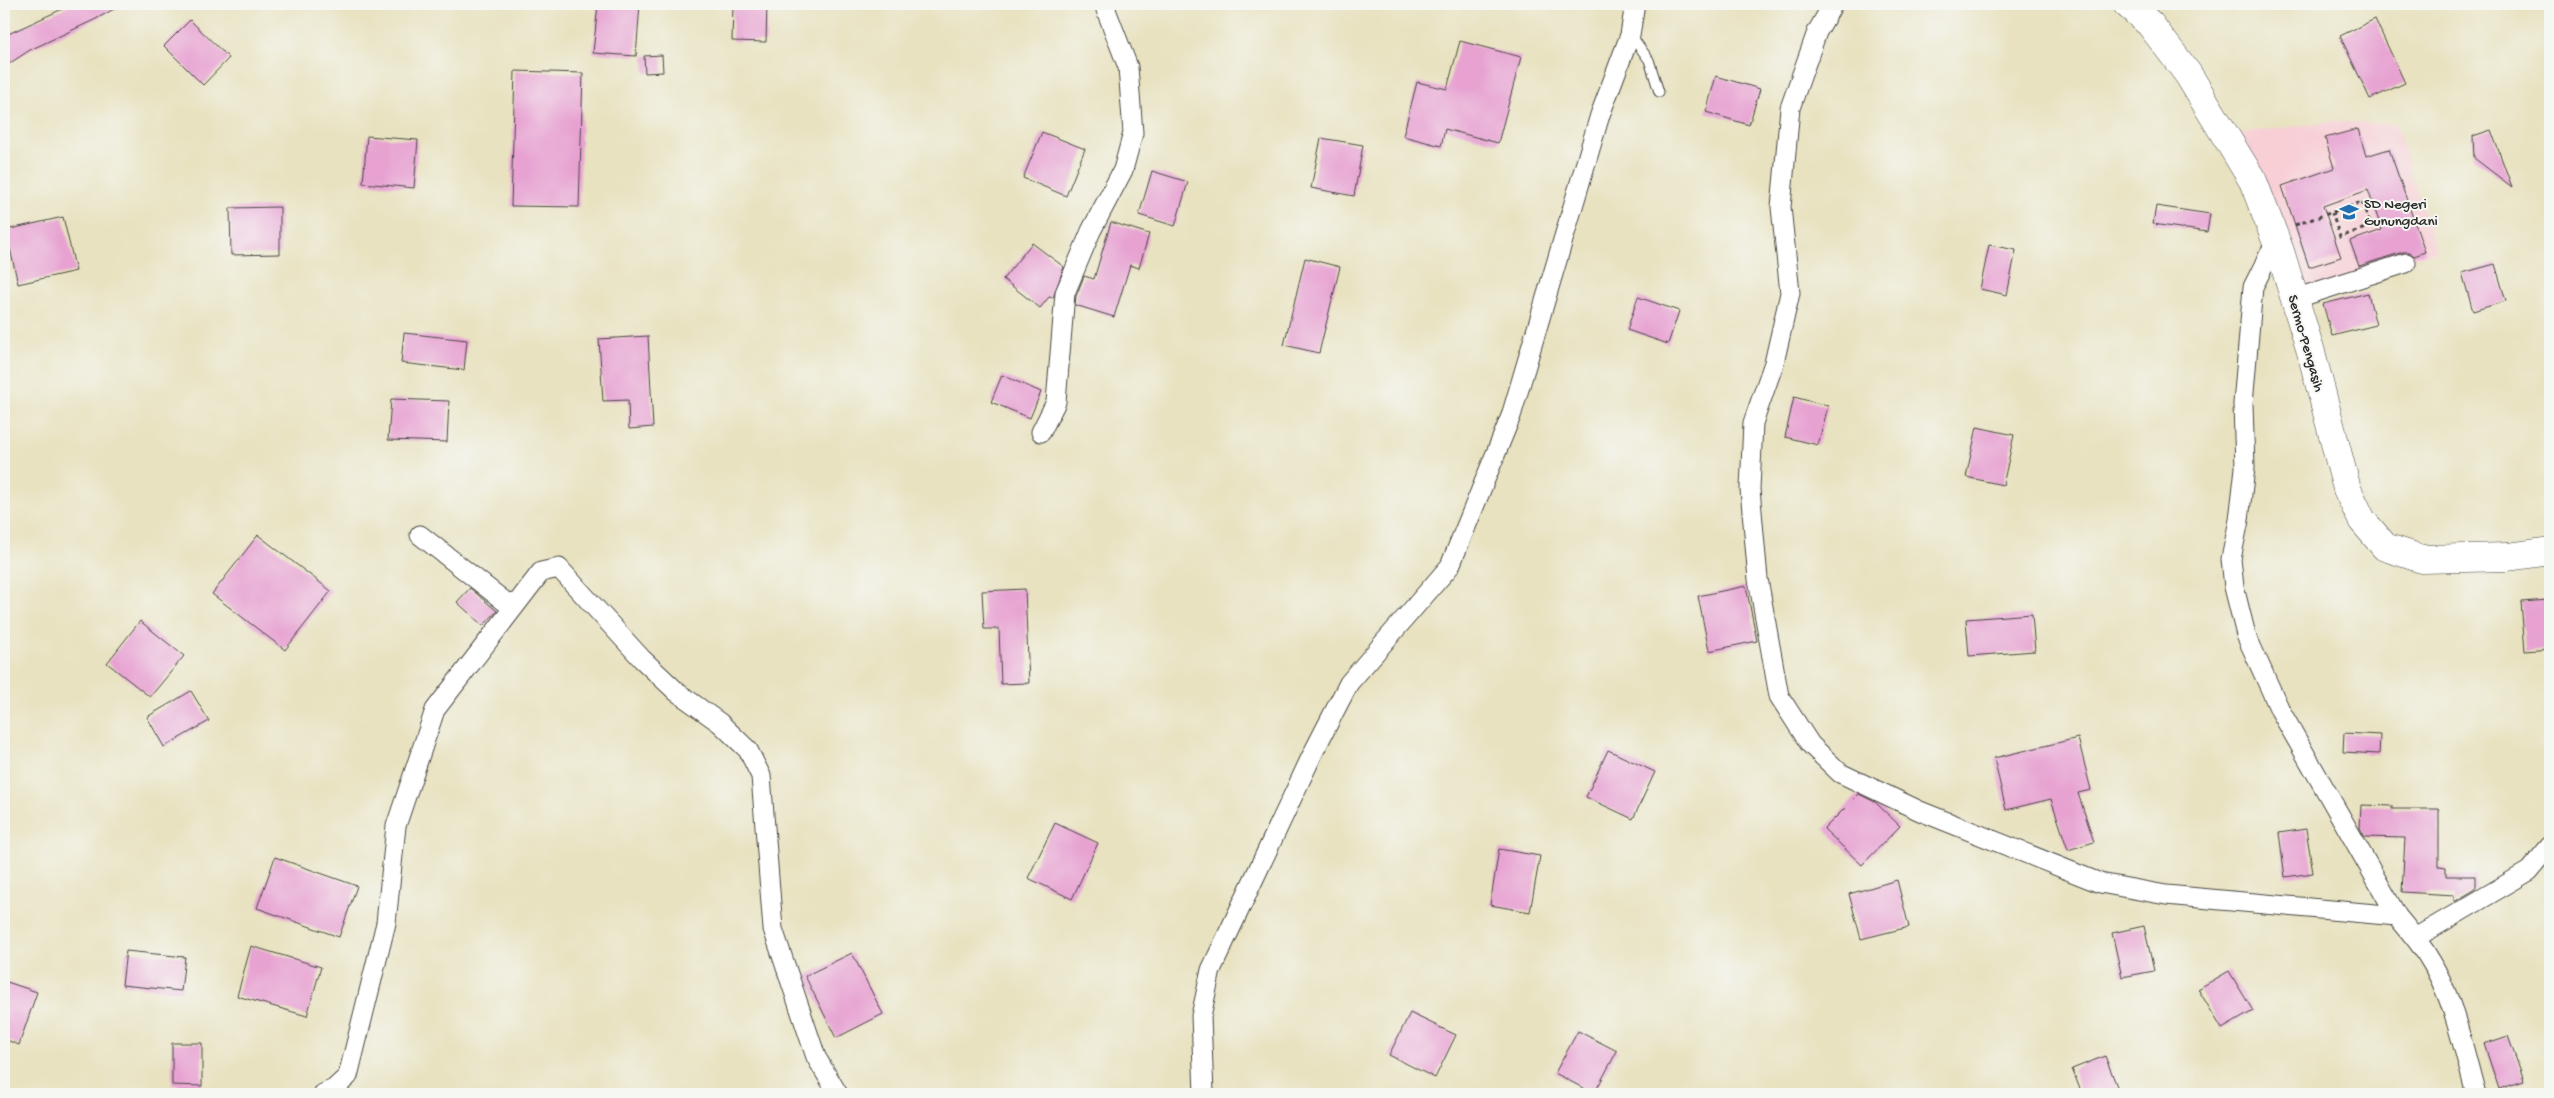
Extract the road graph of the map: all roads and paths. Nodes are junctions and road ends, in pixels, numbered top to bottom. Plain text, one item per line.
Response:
1 (1106, 4) edge
2 (1635, 4) edge
3 (1833, 4) edge
4 (2127, 4) edge
5 (1630, 35) junction
6 (1659, 92) dead end
7 (2332, 213) junction
8 (2283, 234) junction
9 (2406, 263) dead end
10 (2294, 298) junction
11 (1041, 432) dead end
12 (420, 535) dead end
13 (2550, 550) edge
14 (513, 608) junction
15 (2550, 846) edge
16 (2396, 916) junction
17 (2415, 938) junction
18 (323, 1094) edge
19 (838, 1094) edge
20 (1204, 1094) edge
21 (2476, 1094) edge

1 - 11 street
2 - 5 street
3 - 16 street
4 - 8 main road, Sermo-Pengasih
5 - 6 lane
5 - 20 street
7 - 7 path
7 - 8 path
8 - 10 main road, Sermo-Pengasih
8 - 16 street
9 - 10 street
10 - 13 main road, Sermo-Pengasih
12 - 14 street
14 - 18 street
14 - 19 street
15 - 17 street
16 - 17 street
17 - 21 street

